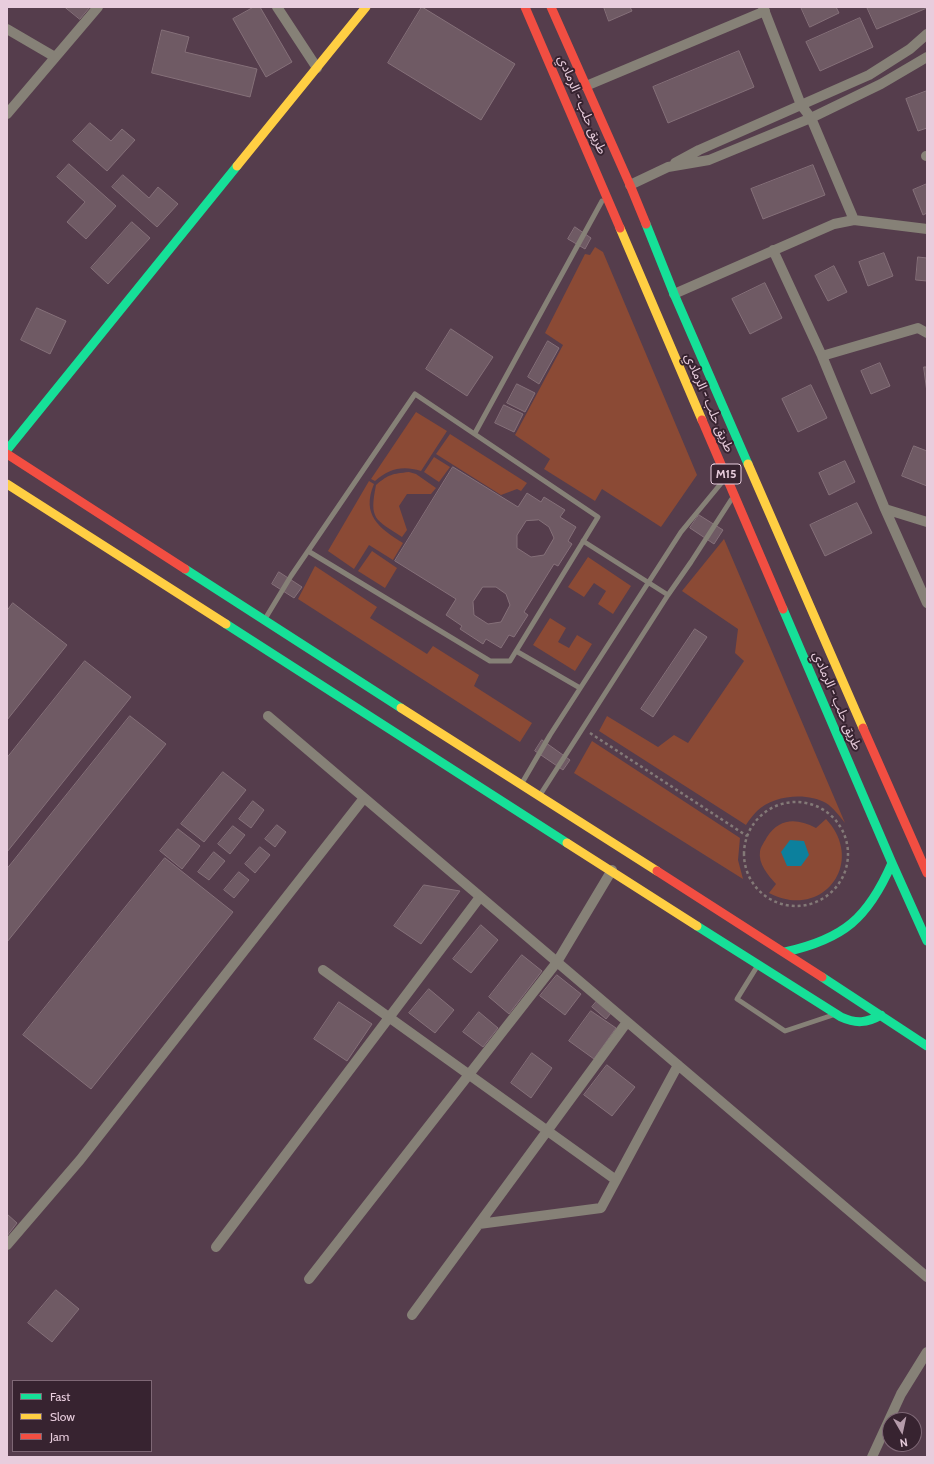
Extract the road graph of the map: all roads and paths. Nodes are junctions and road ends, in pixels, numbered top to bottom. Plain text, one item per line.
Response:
1 (98, 7) edge
2 (277, 7) edge
3 (366, 7) edge
4 (525, 7) edge
5 (552, 7) edge
6 (764, 9) edge
7 (7, 29) edge
8 (927, 34) edge
9 (927, 57) edge
10 (55, 58) junction
11 (317, 68) junction
12 (586, 86) junction
13 (801, 106) junction
14 (7, 114) edge
15 (812, 118) junction
16 (668, 167) junction
17 (630, 185) junction
18 (606, 194) junction
19 (854, 220) junction
20 (927, 229) edge
21 (773, 250) junction
22 (674, 294) junction
23 (927, 333) edge
24 (822, 356) junction
25 (475, 433) junction
26 (7, 450) edge
27 (7, 454) edge
28 (727, 476) junction
29 (7, 484) edge
30 (735, 494) junction
31 (885, 509) junction
32 (927, 522) edge
33 (583, 541) junction
34 (308, 551) junction
35 (648, 582) junction
36 (668, 595) junction
37 (927, 603) edge
38 (264, 620) junction
39 (516, 651) junction
40 (580, 688) junction
41 (268, 716) dead end
42 (583, 729) junction
43 (521, 784) junction
44 (540, 796) junction
45 (364, 798) junction
46 (747, 836) junction
47 (892, 863) junction
48 (612, 870) junction
49 (927, 872) edge
50 (480, 897) junction
51 (927, 941) edge
52 (785, 952) junction
53 (556, 962) junction
54 (758, 965) junction
55 (323, 970) dead end
56 (835, 1014) junction
57 (881, 1015) junction
58 (389, 1018) junction
59 (627, 1022) junction
60 (927, 1046) edge
61 (678, 1065) junction
62 (469, 1074) junction
63 (547, 1131) junction
64 (616, 1180) junction
65 (479, 1224) junction
66 (7, 1245) edge
67 (216, 1247) dead end
68 (927, 1277) edge
69 (310, 1279) dead end
70 (412, 1315) dead end
71 (927, 1352) edge
72 (872, 1457) edge

1 - 10 street
2 - 11 street
3 - 11 main road
4 - 18 main road, طريق حلب - الرمادي / M15
5 - 12 main road, طريق حلب - الرمادي / M15
6 - 12 street
6 - 13 street
7 - 10 street
8 - 13 street
9 - 15 street
10 - 14 street
11 - 26 main road
12 - 17 main road, طريق حلب - الرمادي / M15
13 - 15 street
13 - 16 street
15 - 16 street
15 - 19 street
16 - 17 street
17 - 22 main road, طريق حلب - الرمادي / M15
18 - 25 lane
18 - 28 main road, طريق حلب - الرمادي / M15
19 - 20 street
19 - 21 street
21 - 22 street
21 - 24 street
22 - 49 main road, طريق حلب - الرمادي / M15
23 - 24 street
24 - 31 street
25 - 33 lane
25 - 34 lane
27 - 38 main road
28 - 30 main road, طريق حلب - الرمادي / M15
28 - 35 lane
29 - 48 main road
30 - 36 lane
30 - 47 main road, طريق حلب - الرمادي / M15
31 - 32 street
31 - 37 street
33 - 35 lane
33 - 39 lane
34 - 38 lane
34 - 39 lane
35 - 36 lane
35 - 40 lane
36 - 42 lane
38 - 43 main road
39 - 40 lane
40 - 43 lane
41 - 45 street
42 - 44 lane
42 - 46 path
43 - 44 main road
44 - 52 main road
45 - 50 street
45 - 66 street
46 - 46 path
47 - 51 main road, طريق حلب - الرمادي / M15
47 - 52 main road
48 - 53 street
48 - 54 main road
50 - 53 street
50 - 58 street
52 - 57 main road
53 - 59 street
53 - 62 street
54 - 56 main road
54 - 56 lane
55 - 58 street
56 - 57 main road
57 - 60 main road
58 - 62 street
58 - 67 street
59 - 61 street
59 - 63 street
61 - 64 street
61 - 68 street
62 - 63 street
62 - 69 street
63 - 64 street
63 - 65 street
64 - 65 street
65 - 70 street
71 - 72 street

